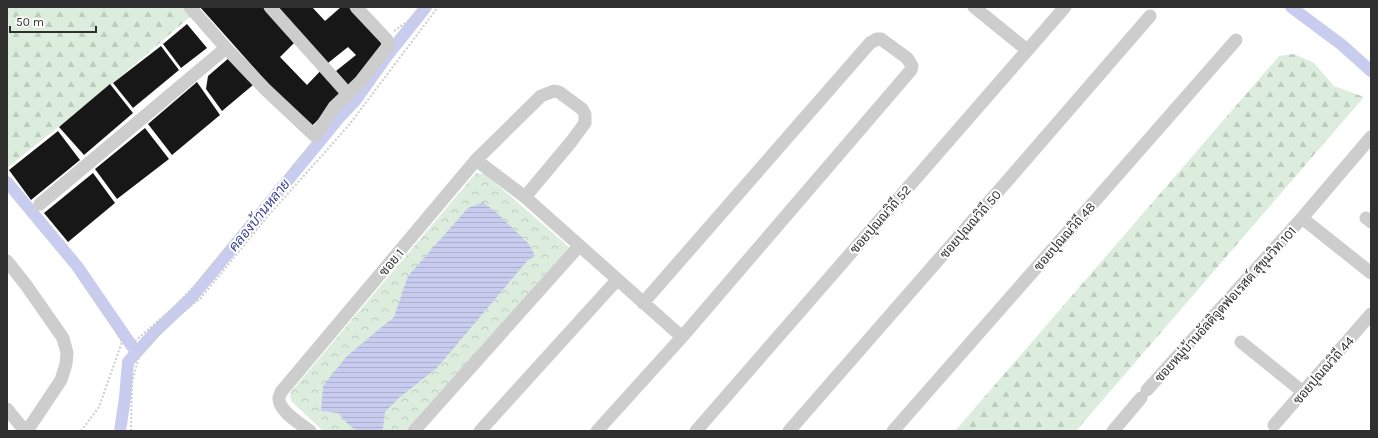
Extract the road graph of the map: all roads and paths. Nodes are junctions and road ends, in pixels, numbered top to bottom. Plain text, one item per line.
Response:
1 (190, 7) edge
2 (270, 7) edge
3 (356, 7) edge
4 (422, 7) edge
5 (438, 7) edge
6 (974, 7) edge
7 (1065, 7) edge
8 (1150, 16) dead end
9 (392, 38) dead end
10 (1236, 40) dead end
11 (226, 48) junction
12 (1027, 50) junction
13 (347, 93) junction
14 (315, 136) junction
15 (1371, 137) edge
16 (322, 149) dead end
17 (326, 152) junction
18 (476, 160) junction
19 (525, 197) junction
20 (40, 204) dead end
21 (1302, 218) junction
22 (579, 246) junction
23 (7, 262) edge
24 (1371, 273) edge
25 (617, 280) junction
26 (91, 290) dead end
27 (643, 304) junction
28 (1371, 314) edge
29 (682, 337) junction
30 (134, 341) dead end
31 (1241, 342) dead end
32 (1303, 392) junction
33 (7, 409) edge
34 (1274, 429) edge
35 (26, 431) edge
36 (81, 431) edge
37 (131, 431) edge
38 (310, 431) edge
39 (414, 431) edge
40 (480, 431) edge
41 (597, 431) edge
42 (696, 431) edge
43 (789, 431) edge
44 (893, 431) edge
45 (1112, 431) edge

1 - 11 street
2 - 13 street
3 - 13 street
4 - 9 path
5 - 17 path
6 - 12 street
7 - 12 street, ซอยปุณณวิถี 52
8 - 43 street, ซอยปุณณวิถี 50
10 - 44 street, ซอยปุณณวิถี 48
11 - 14 street
11 - 20 street
12 - 42 street, ซอยปุณณวิถี 52
13 - 14 street
14 - 30 path
15 - 21 street, ซอยหมู่บ้านอัลติจูดฟอเรสต์ สุขุมวิท 101
16 - 17 path
17 - 37 path
18 - 19 street
18 - 19 street, ซอย 1
18 - 38 street, ซอย 1
19 - 22 street
21 - 24 street, ซอยหมู่บ้านอัลติจูดฟอเรสต์ สุขุมวิท 101
21 - 45 street, ซอยหมู่บ้านอัลติจูดฟอเรสต์ สุขุมวิท 101
22 - 25 street
22 - 39 street
23 - 35 street
25 - 27 street
25 - 40 street
26 - 36 path
27 - 29 street
27 - 29 street
28 - 32 street, ซอยปุณณวิถี 44
29 - 41 street
31 - 32 street
32 - 34 street, ซอยปุณณวิถี 44
33 - 35 street

